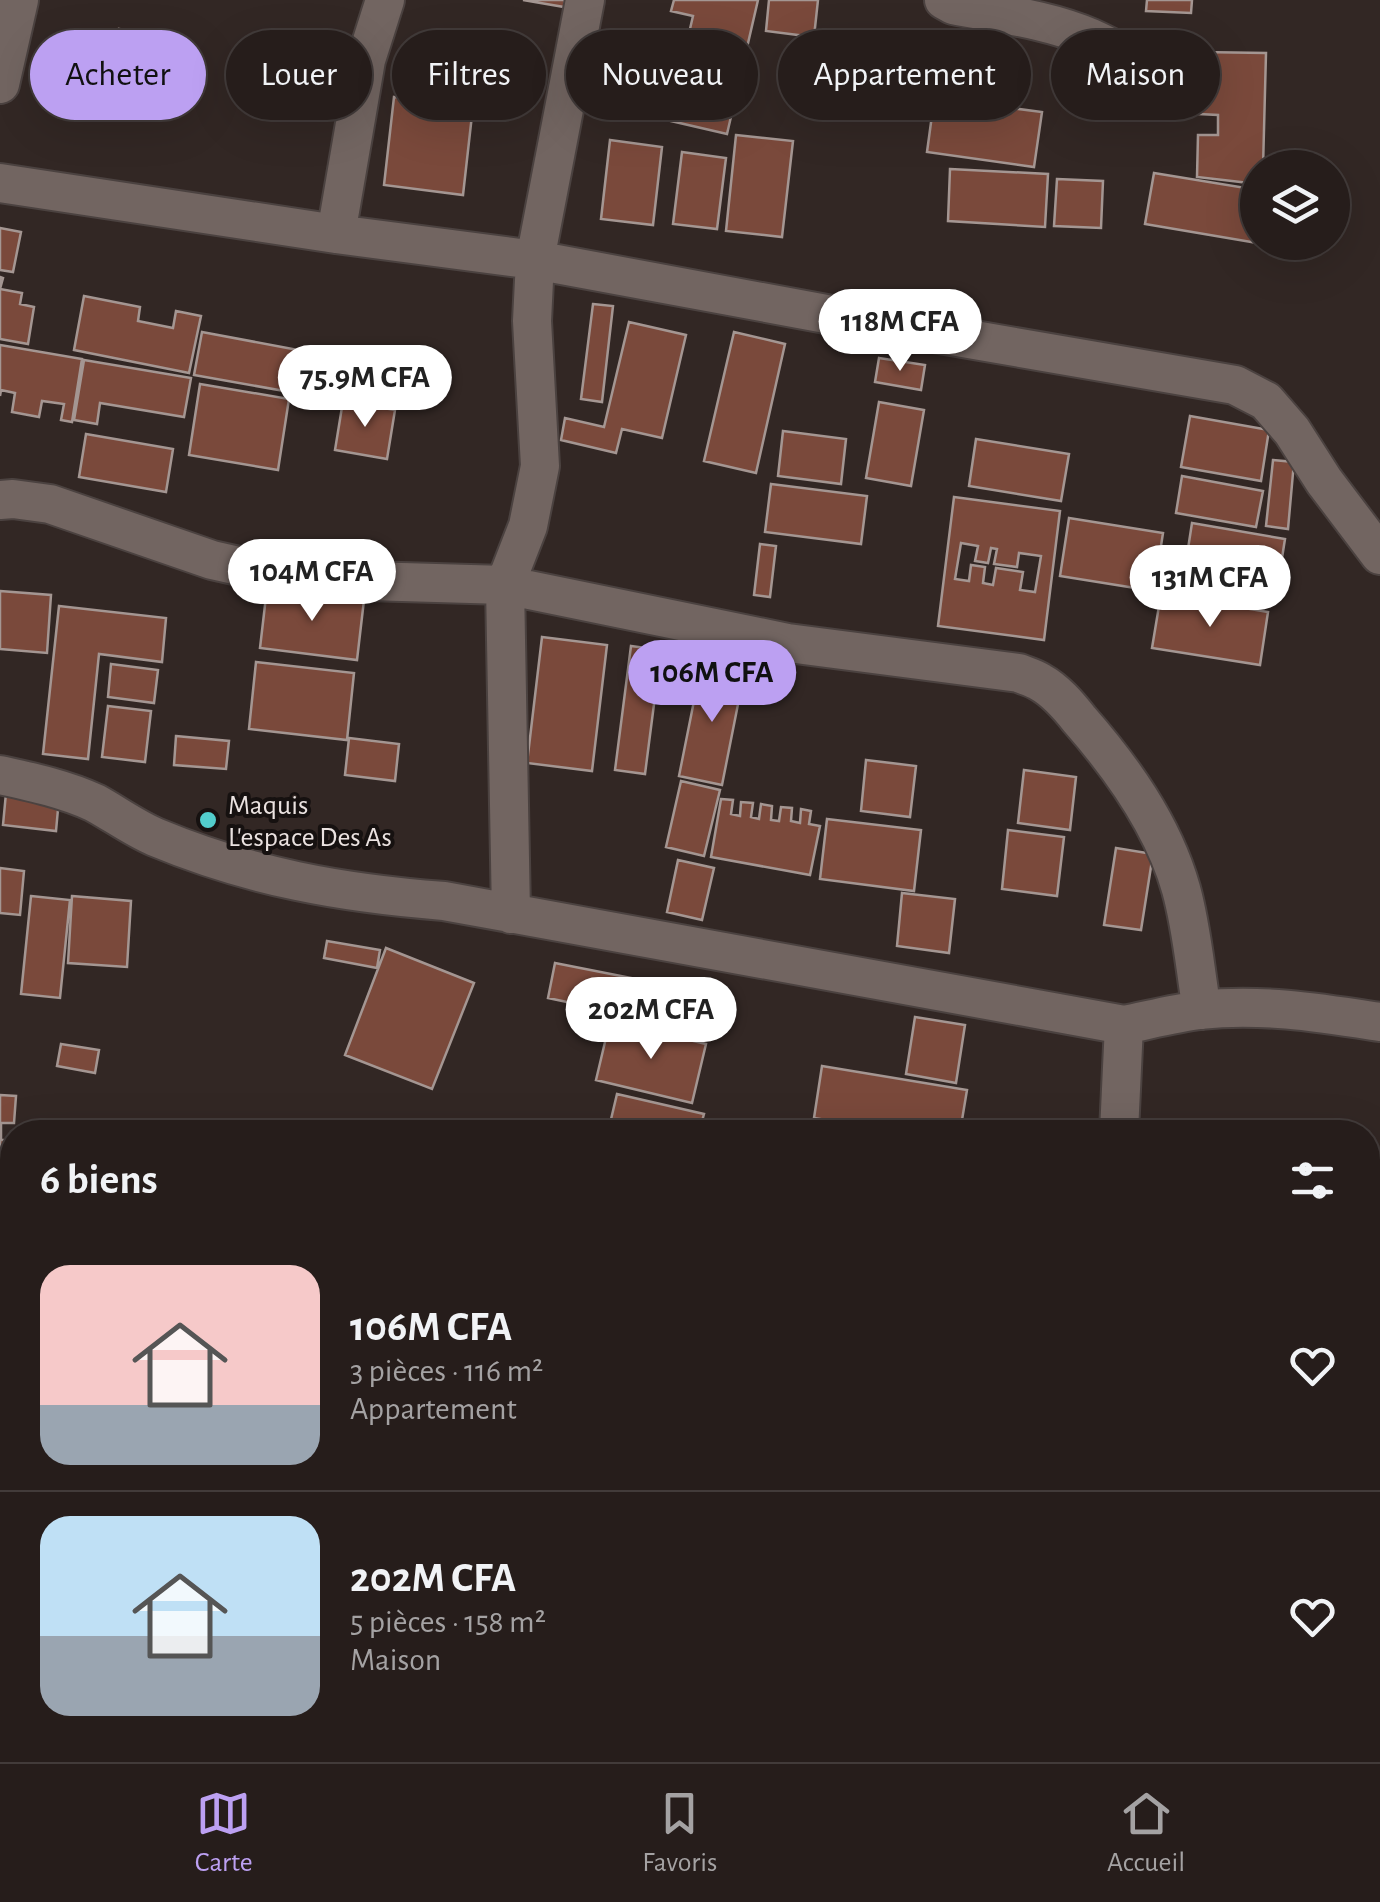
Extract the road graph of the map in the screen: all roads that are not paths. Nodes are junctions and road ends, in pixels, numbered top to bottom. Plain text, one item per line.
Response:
1 (19, 0) edge
2 (385, 0) edge
3 (586, 0) edge
4 (944, 0) edge
5 (1068, 30) edge
6 (0, 84) edge
7 (0, 183) edge
8 (336, 234) junction
9 (535, 260) junction
10 (0, 500) edge
11 (1380, 554) edge
12 (505, 585) junction
13 (0, 775) edge
14 (511, 914) junction
15 (1202, 1010) junction
16 (1380, 1022) edge
17 (1124, 1025) junction
18 (1120, 1120) edge

1 - 6 street
2 - 8 street
3 - 9 street
4 - 5 street
7 - 8 street
8 - 9 street
9 - 11 street
9 - 12 street
10 - 12 street
12 - 14 street
12 - 15 street
13 - 14 street
14 - 17 street
15 - 16 street
15 - 17 street
17 - 18 street

